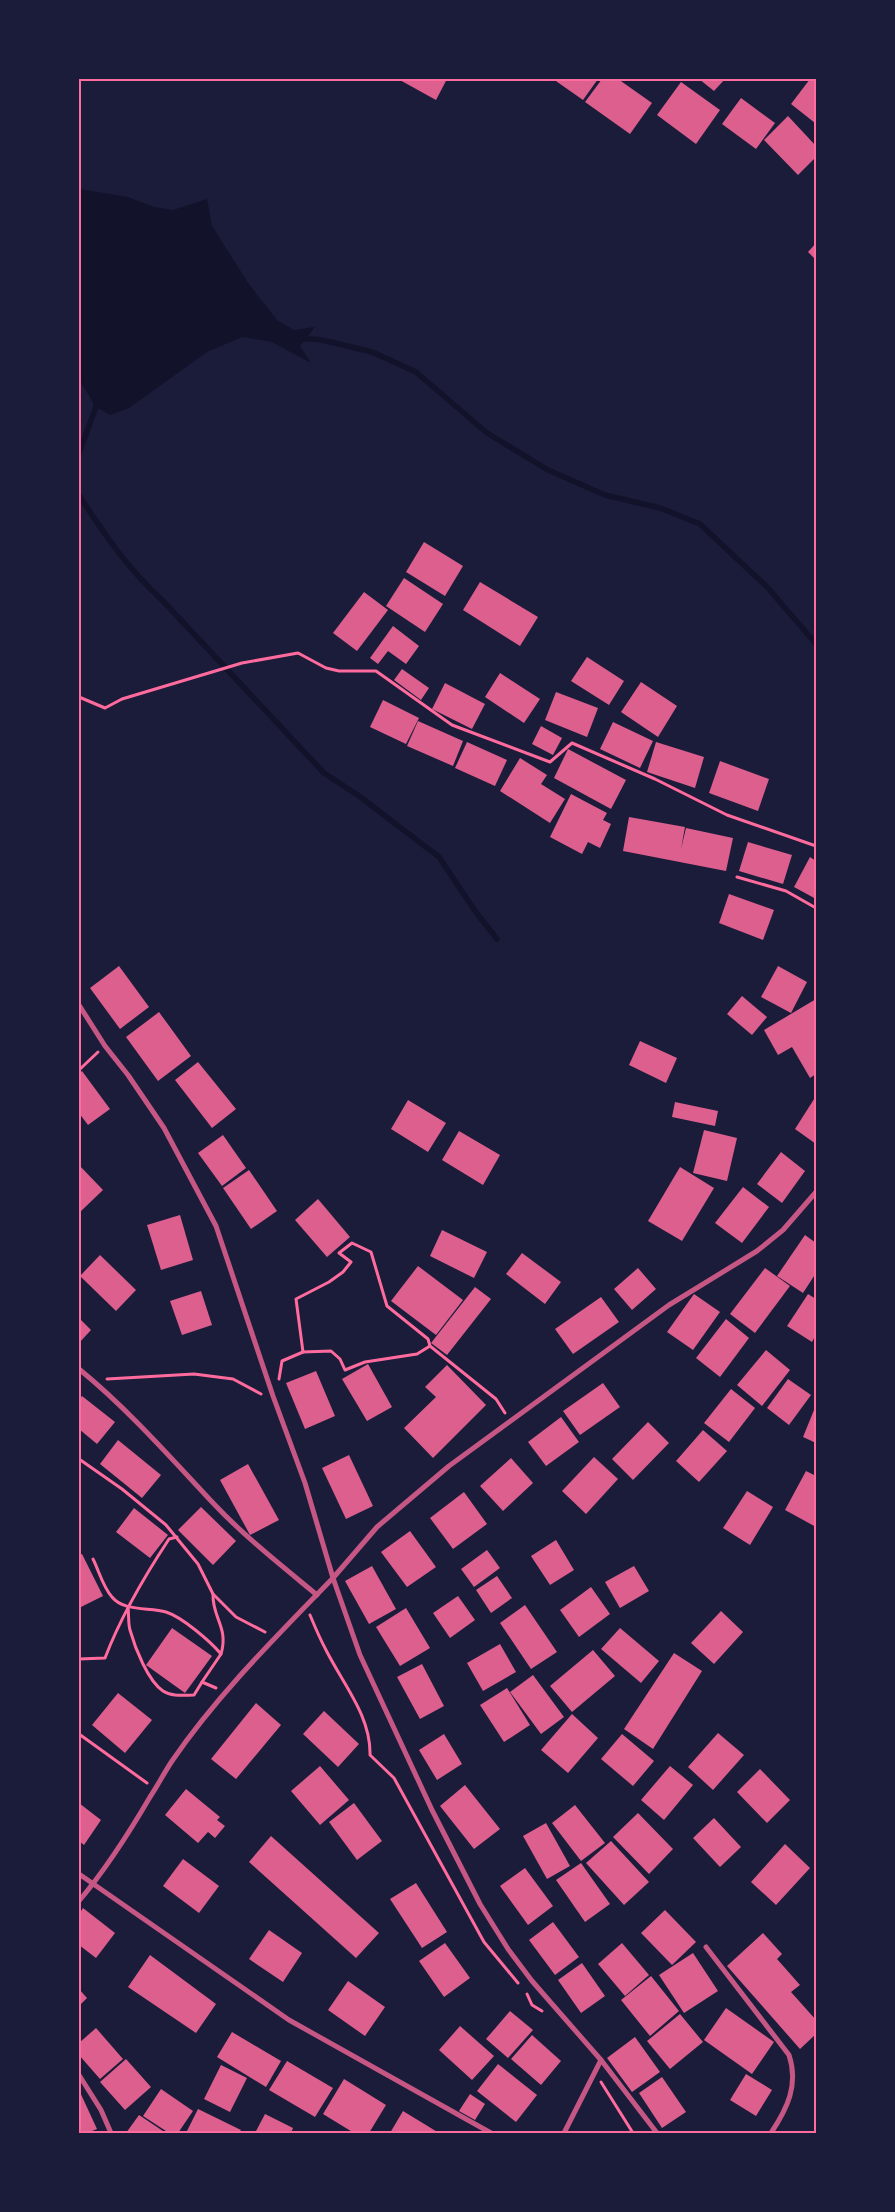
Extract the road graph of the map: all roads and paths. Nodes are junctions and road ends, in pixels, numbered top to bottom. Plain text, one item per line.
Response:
1 (79, 697) edge
2 (816, 846) edge
3 (737, 877) dead end
4 (816, 908) edge
5 (79, 1005) edge
6 (105, 1046) junction
7 (79, 1070) edge
8 (816, 1192) edge
9 (430, 1346) junction
10 (302, 1352) junction
11 (79, 1369) edge
12 (89, 1378) junction
13 (272, 1396) junction
14 (510, 1420) junction
15 (79, 1459) edge
16 (178, 1537) junction
17 (93, 1559) dead end
18 (333, 1578) junction
19 (212, 1594) junction
20 (317, 1595) junction
21 (127, 1607) junction
22 (278, 1636) junction
23 (221, 1654) junction
24 (79, 1659) edge
25 (202, 1682) junction
26 (225, 1692) junction
27 (79, 1734) edge
28 (155, 1790) junction
29 (79, 1874) edge
30 (93, 1884) junction
31 (79, 1901) edge
32 (706, 1946) dead end
33 (602, 2060) junction
34 (79, 2075) edge
35 (111, 2133) edge
36 (491, 2133) edge
37 (564, 2133) edge
38 (657, 2133) edge
39 (771, 2133) edge

1 - 2 path
3 - 4 path
5 - 6 street
6 - 7 path
6 - 13 street
8 - 14 street
9 - 10 path
9 - 10 path
9 - 14 path
10 - 13 path
11 - 12 street
12 - 13 path
12 - 20 street
13 - 18 street
14 - 18 street
15 - 16 path
16 - 19 path
16 - 21 path
17 - 21 path
18 - 20 street
18 - 33 street
19 - 22 path
19 - 23 path
20 - 22 street
21 - 23 path
21 - 24 path
21 - 25 path
22 - 26 street
23 - 25 path
25 - 26 path
26 - 28 street
27 - 28 path
28 - 30 street
29 - 30 street
30 - 31 street
30 - 36 street
32 - 39 street
33 - 37 street
33 - 38 street
34 - 35 street

